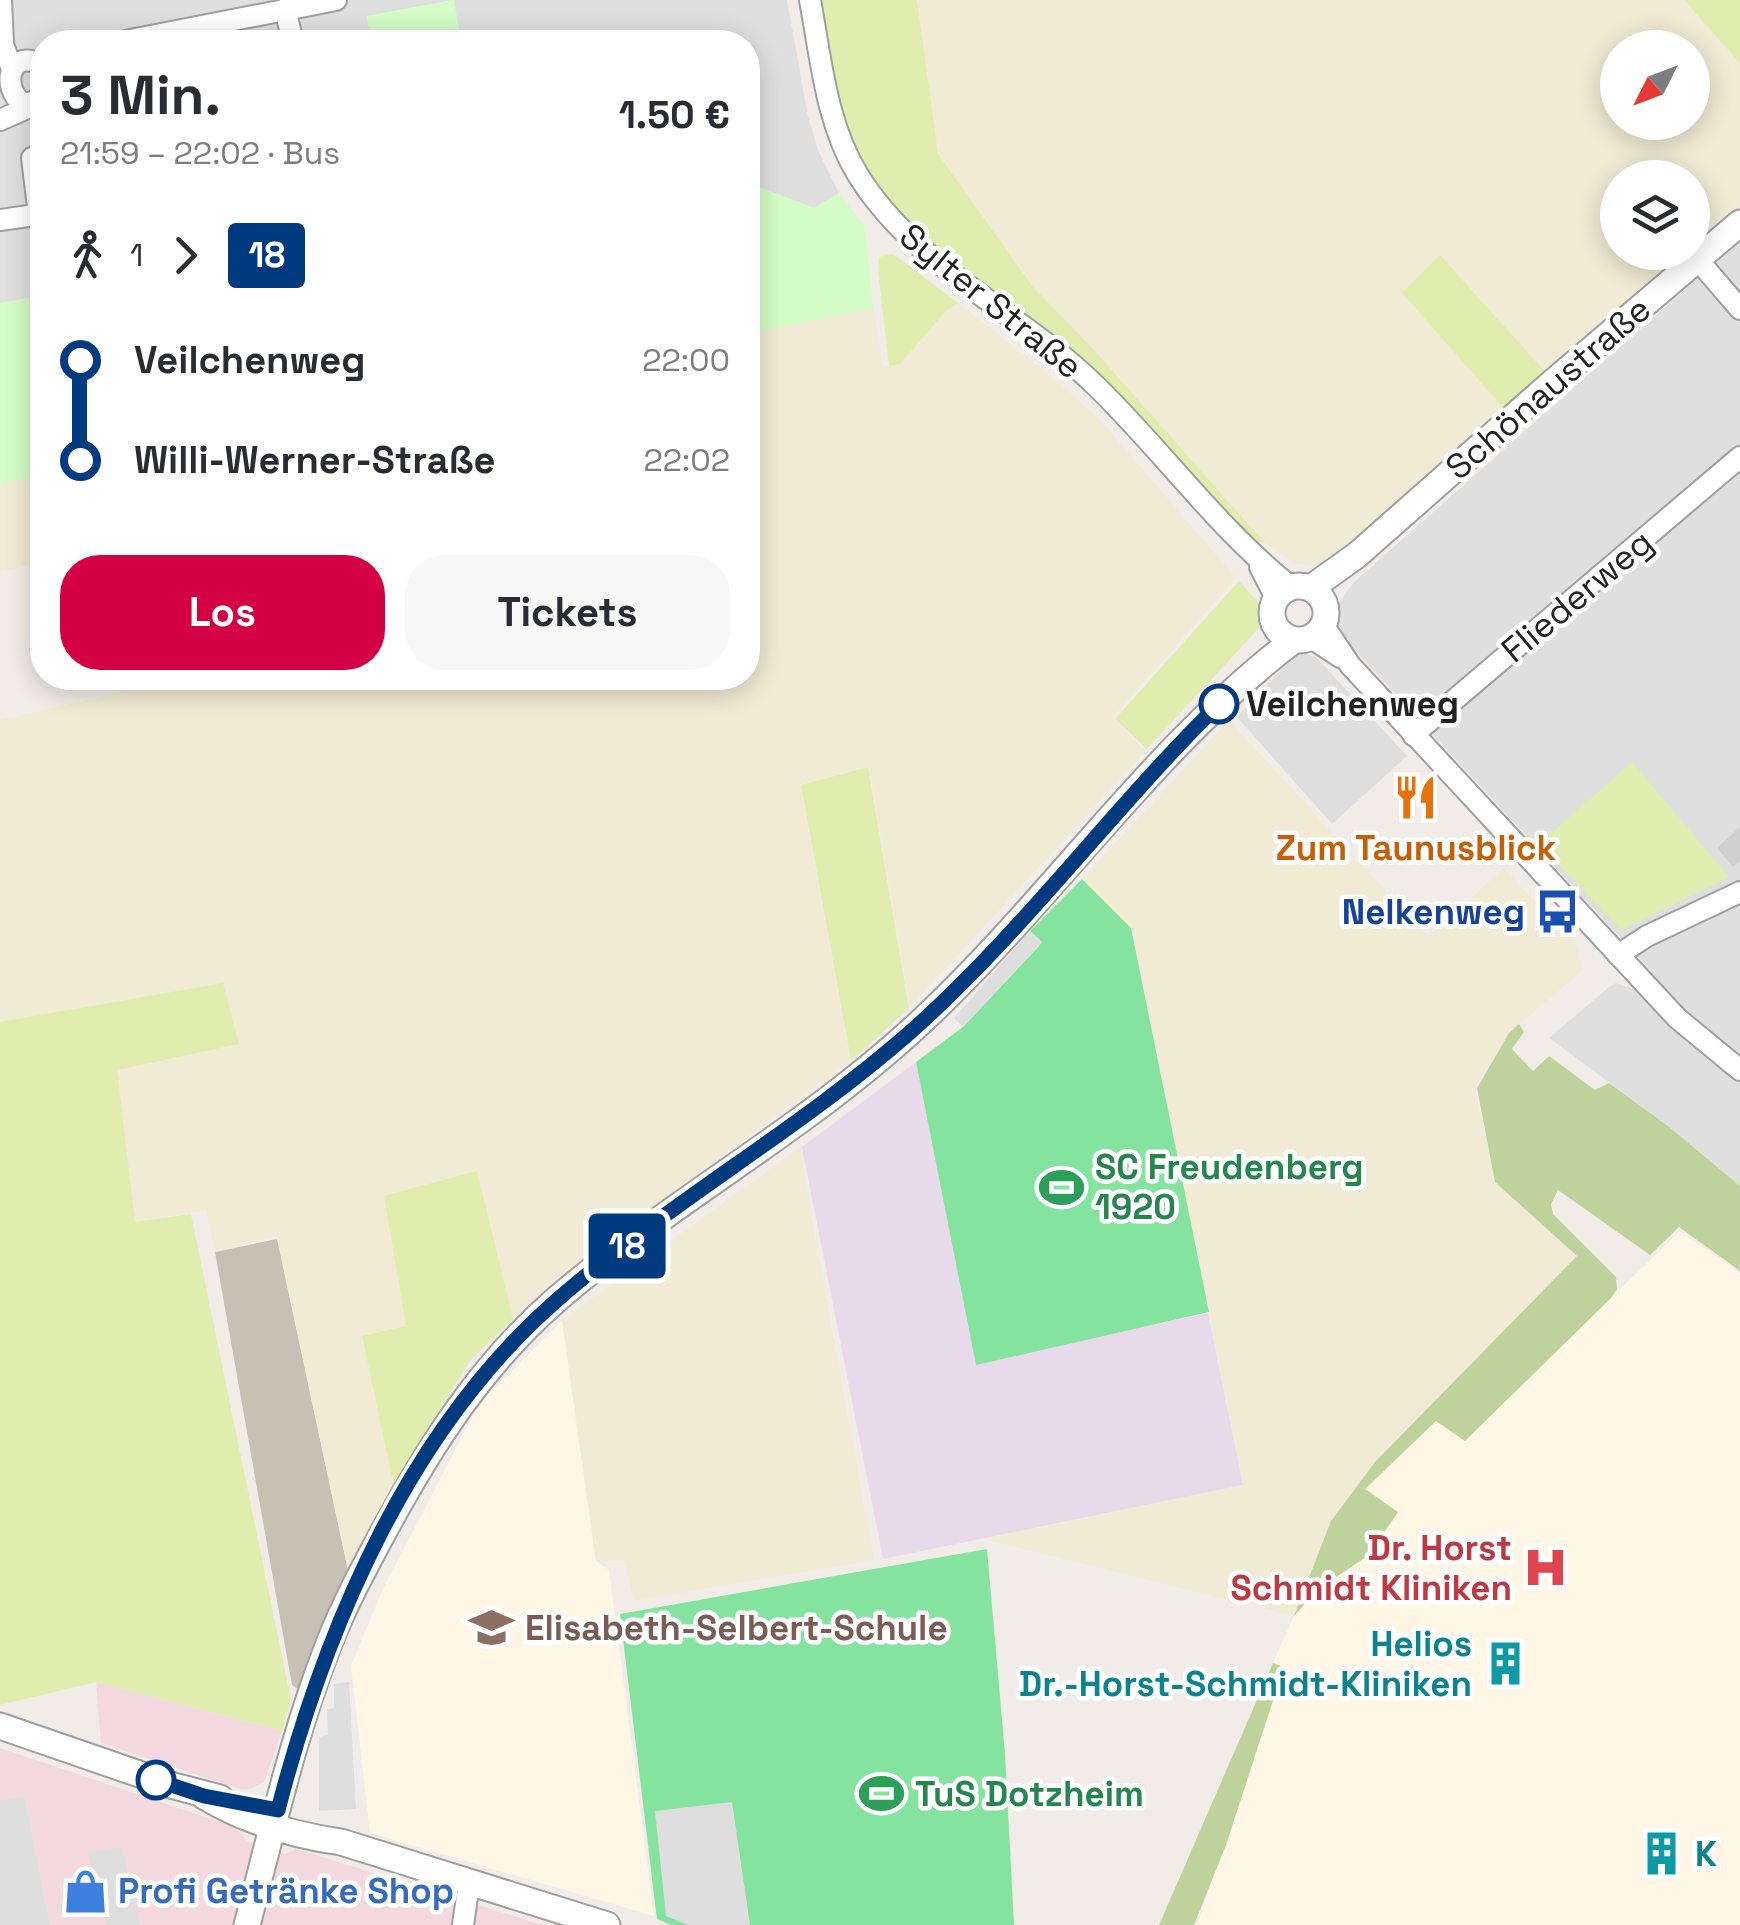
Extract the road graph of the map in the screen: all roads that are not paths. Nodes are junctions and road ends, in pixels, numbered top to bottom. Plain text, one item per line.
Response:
1 (0, 0) edge
2 (336, 0) edge
3 (810, 0) edge
4 (285, 9) junction
5 (183, 30) edge
6 (290, 30) edge
7 (30, 62) edge
8 (11, 67) junction
9 (4, 98) edge
10 (30, 103) edge
11 (30, 106) edge
12 (0, 120) edge
13 (30, 216) edge
14 (0, 220) edge
15 (1740, 223) edge
16 (1710, 249) edge
17 (1685, 270) edge
18 (1707, 270) edge
19 (1740, 310) edge
20 (1740, 458) edge
21 (1301, 613) junction
22 (1413, 735) junction
23 (1740, 892) edge
24 (1618, 955) junction
25 (1740, 1070) edge
26 (0, 1726) edge
27 (275, 1819) junction
28 (469, 1883) junction
29 (248, 1925) edge
30 (463, 1925) edge
31 (607, 1925) edge

1 - 8 street
2 - 4 street
3 - 21 street, Sylter Straße
4 - 5 street
4 - 6 street
7 - 8 street
8 - 9 street
9 - 10 street
11 - 12 street
13 - 14 street
15 - 16 street, Schönaustraße
17 - 21 street, Schönaustraße
18 - 19 street
20 - 22 street, Fliederweg
21 - 22 street
21 - 27 street, Schönaustraße
22 - 24 street
23 - 24 street
24 - 25 street
26 - 27 street
27 - 28 street
27 - 29 street, Schönaustraße
28 - 30 street
28 - 31 street

